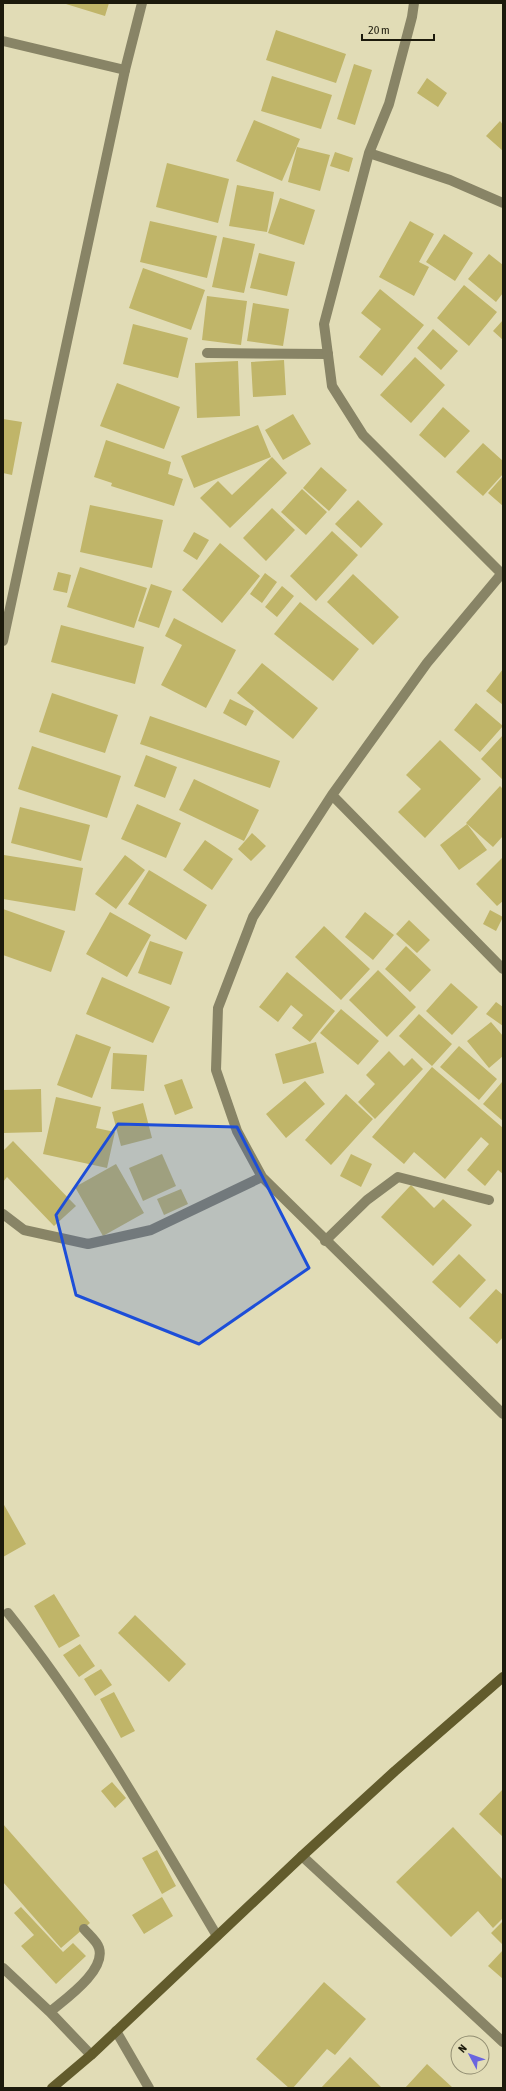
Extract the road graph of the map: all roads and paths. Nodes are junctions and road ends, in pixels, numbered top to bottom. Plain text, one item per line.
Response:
1 (142, 3) edge
2 (414, 3) edge
3 (3, 41) edge
4 (126, 70) junction
5 (368, 153) junction
6 (503, 203) edge
7 (207, 353) dead end
8 (328, 354) junction
9 (502, 573) edge
10 (3, 641) edge
11 (332, 795) junction
12 (503, 969) edge
13 (262, 1177) junction
14 (489, 1200) dead end
15 (3, 1214) edge
16 (325, 1241) junction
17 (502, 1412) edge
18 (8, 1612) dead end
19 (503, 1677) edge
20 (302, 1856) junction
21 (84, 1929) dead end
22 (217, 1936) junction
23 (3, 1968) edge
24 (50, 2012) junction
25 (116, 2031) junction
26 (503, 2042) edge
27 (91, 2055) junction
28 (52, 2088) edge
29 (149, 2088) edge

1 - 4 street
2 - 5 street
3 - 4 street
4 - 10 street
5 - 6 street
5 - 8 street
7 - 8 street
8 - 9 street
9 - 11 street
11 - 12 street
11 - 13 street
13 - 15 street
13 - 16 street
14 - 16 street
16 - 17 street
18 - 22 street
19 - 20 main road
20 - 22 main road
20 - 26 street
21 - 24 street
22 - 25 main road
23 - 24 street
24 - 27 street
25 - 27 main road
25 - 29 street
27 - 28 main road

